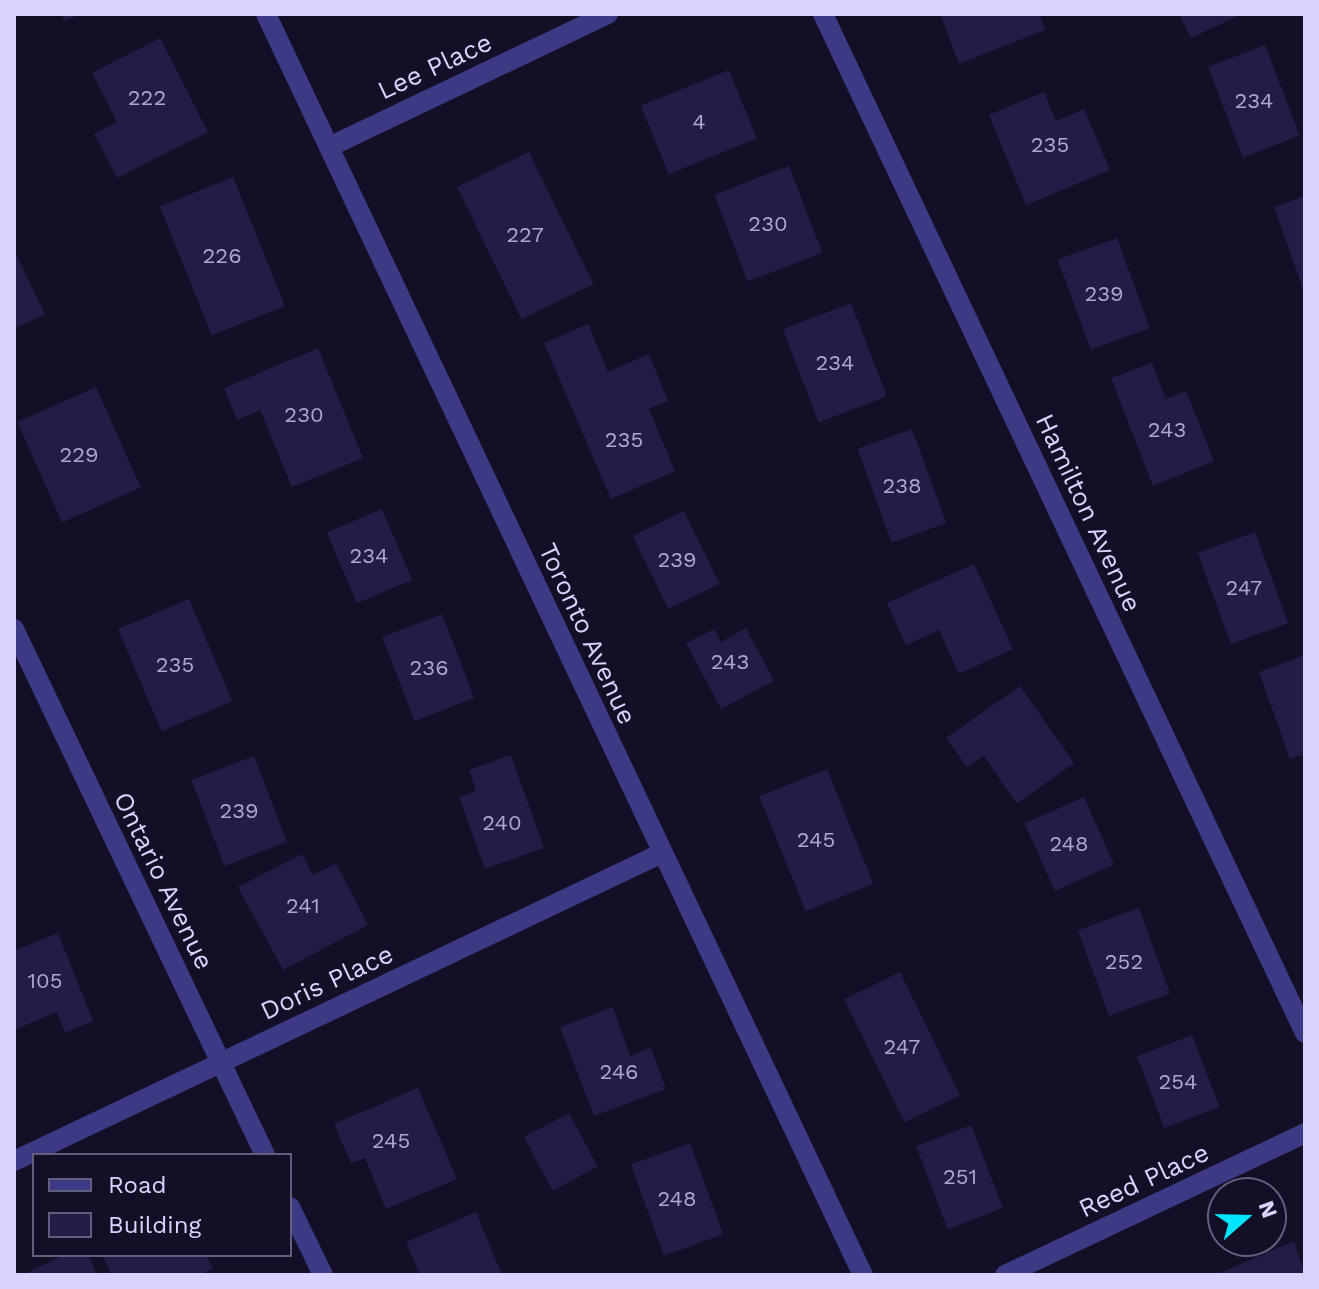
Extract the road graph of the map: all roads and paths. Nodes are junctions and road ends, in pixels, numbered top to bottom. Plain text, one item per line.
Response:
1 (266, 14) edge
2 (608, 14) edge
3 (823, 14) edge
4 (329, 147) junction
5 (14, 629) edge
6 (662, 853) junction
7 (1305, 1033) edge
8 (221, 1062) junction
9 (1305, 1133) edge
10 (264, 1153) edge
11 (14, 1161) edge
12 (292, 1211) edge
13 (323, 1275) edge
14 (863, 1275) edge
15 (1005, 1275) edge

1 - 4 street, Toronto Avenue
2 - 4 street, Lee Place
3 - 7 street, Hamilton Avenue
4 - 6 street, Toronto Avenue
5 - 8 street, Ontario Avenue
6 - 8 street, Doris Place
6 - 14 street, Toronto Avenue
8 - 10 street, Ontario Avenue
8 - 11 street, Doris Place
9 - 15 street, Reed Place
12 - 13 street

